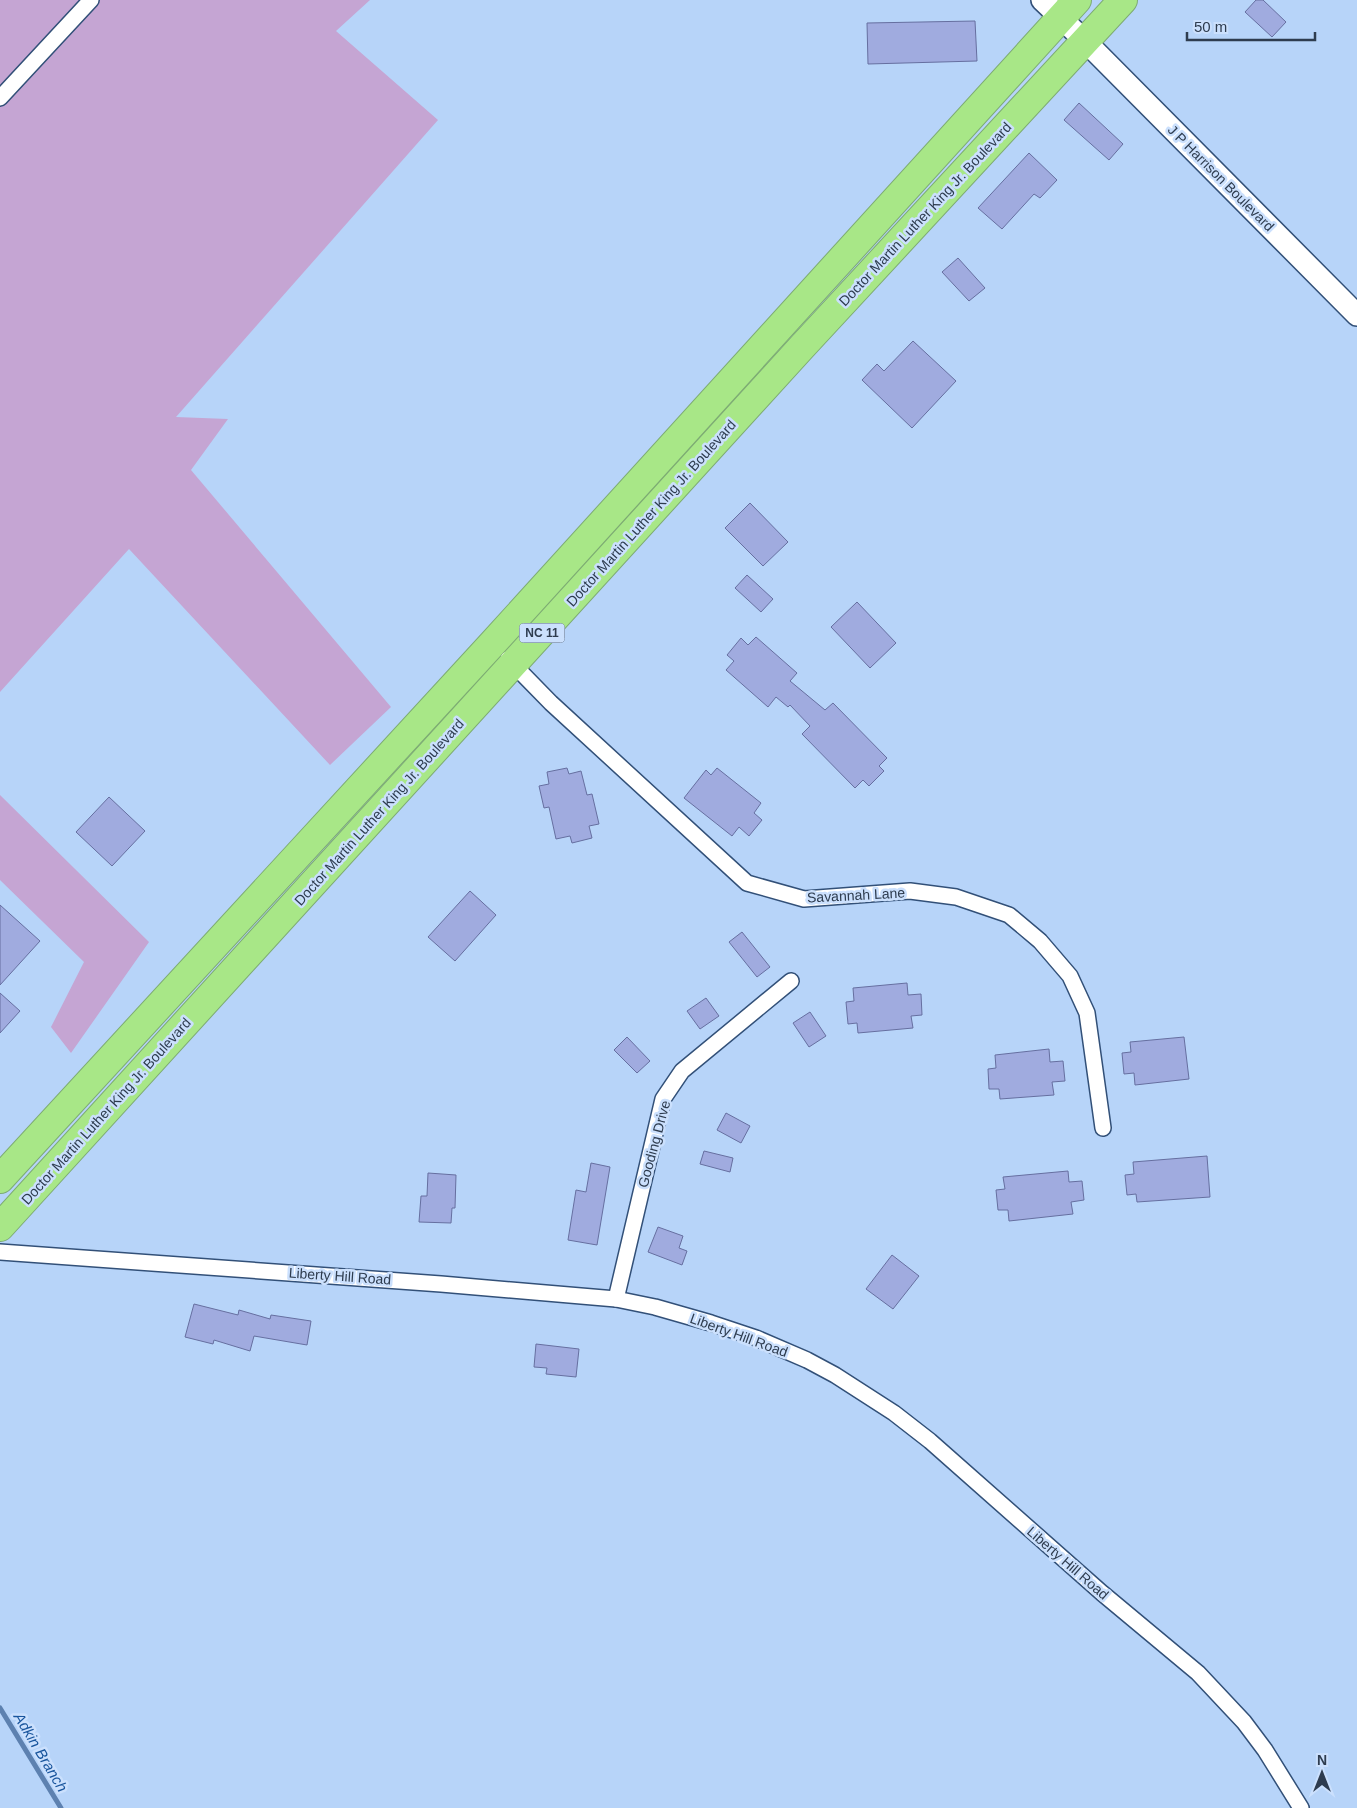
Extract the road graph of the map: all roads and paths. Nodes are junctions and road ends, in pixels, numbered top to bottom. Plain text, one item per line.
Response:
1 (90, 0) edge
2 (1123, 0) edge
3 (1060, 6) edge
4 (1085, 41) junction
5 (0, 98) edge
6 (1357, 315) edge
7 (492, 644) junction
8 (514, 664) junction
9 (791, 981) dead end
10 (1103, 1128) dead end
11 (0, 1179) edge
12 (0, 1226) edge
13 (0, 1252) edge
14 (616, 1300) junction
15 (1301, 1808) edge

1 - 5 street
2 - 4 highway, Doctor Martin Luther King Jr. Boulevard / NC 11
3 - 4 street, J P Harrison Boulevard
3 - 7 highway, NC 11
4 - 6 street, J P Harrison Boulevard
4 - 8 highway, Doctor Martin Luther King Jr. Boulevard / NC 11
7 - 8 street, Savannah Lane
7 - 11 highway, NC 11
8 - 10 street, Savannah Lane
8 - 12 highway, Doctor Martin Luther King Jr. Boulevard / NC 11
9 - 14 street, Gooding Drive
13 - 14 street, Liberty Hill Road
14 - 15 street, Liberty Hill Road

